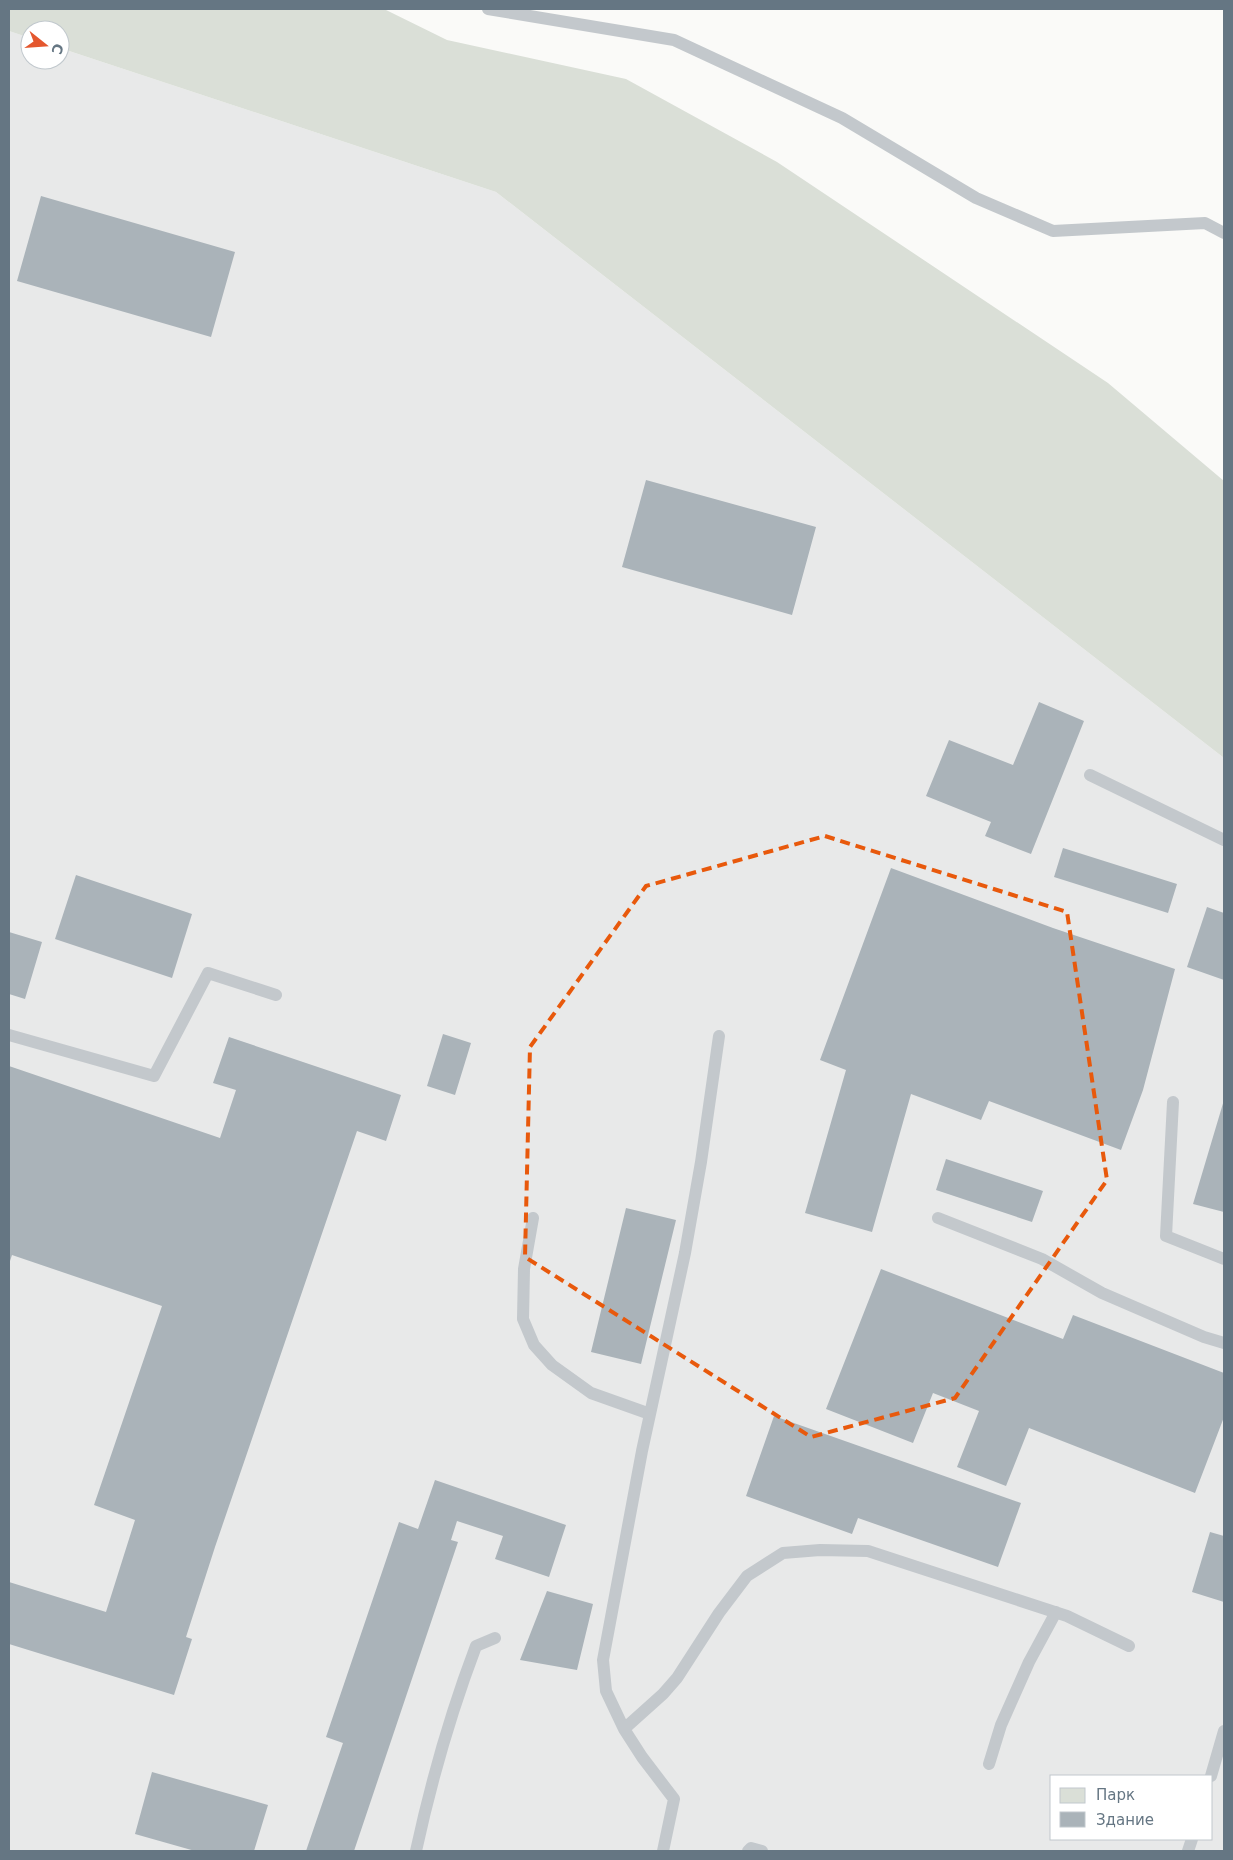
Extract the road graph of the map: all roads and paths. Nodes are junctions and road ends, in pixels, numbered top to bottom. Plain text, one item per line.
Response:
1 (488, 9) edge
2 (1224, 233) edge
3 (1090, 775) dead end
4 (1224, 840) edge
5 (276, 994) dead end
6 (9, 1036) edge
7 (718, 1036) dead end
8 (1173, 1102) dead end
9 (532, 1218) dead end
10 (938, 1218) dead end
11 (1224, 1258) edge
12 (1224, 1343) edge
13 (650, 1414) junction
14 (1056, 1612) junction
15 (495, 1638) dead end
16 (1129, 1646) dead end
17 (624, 1729) junction
18 (1224, 1731) edge
19 (989, 1764) dead end
20 (1211, 1775) edge
21 (416, 1851) edge
22 (663, 1851) edge
23 (748, 1851) edge
24 (762, 1851) edge

1 - 2 lane
3 - 4 lane
5 - 6 lane
7 - 13 lane
8 - 11 lane
9 - 13 lane
10 - 12 lane
13 - 17 lane
14 - 16 lane
14 - 17 lane
14 - 19 lane
15 - 21 lane
17 - 22 lane
18 - 20 lane
23 - 24 lane

